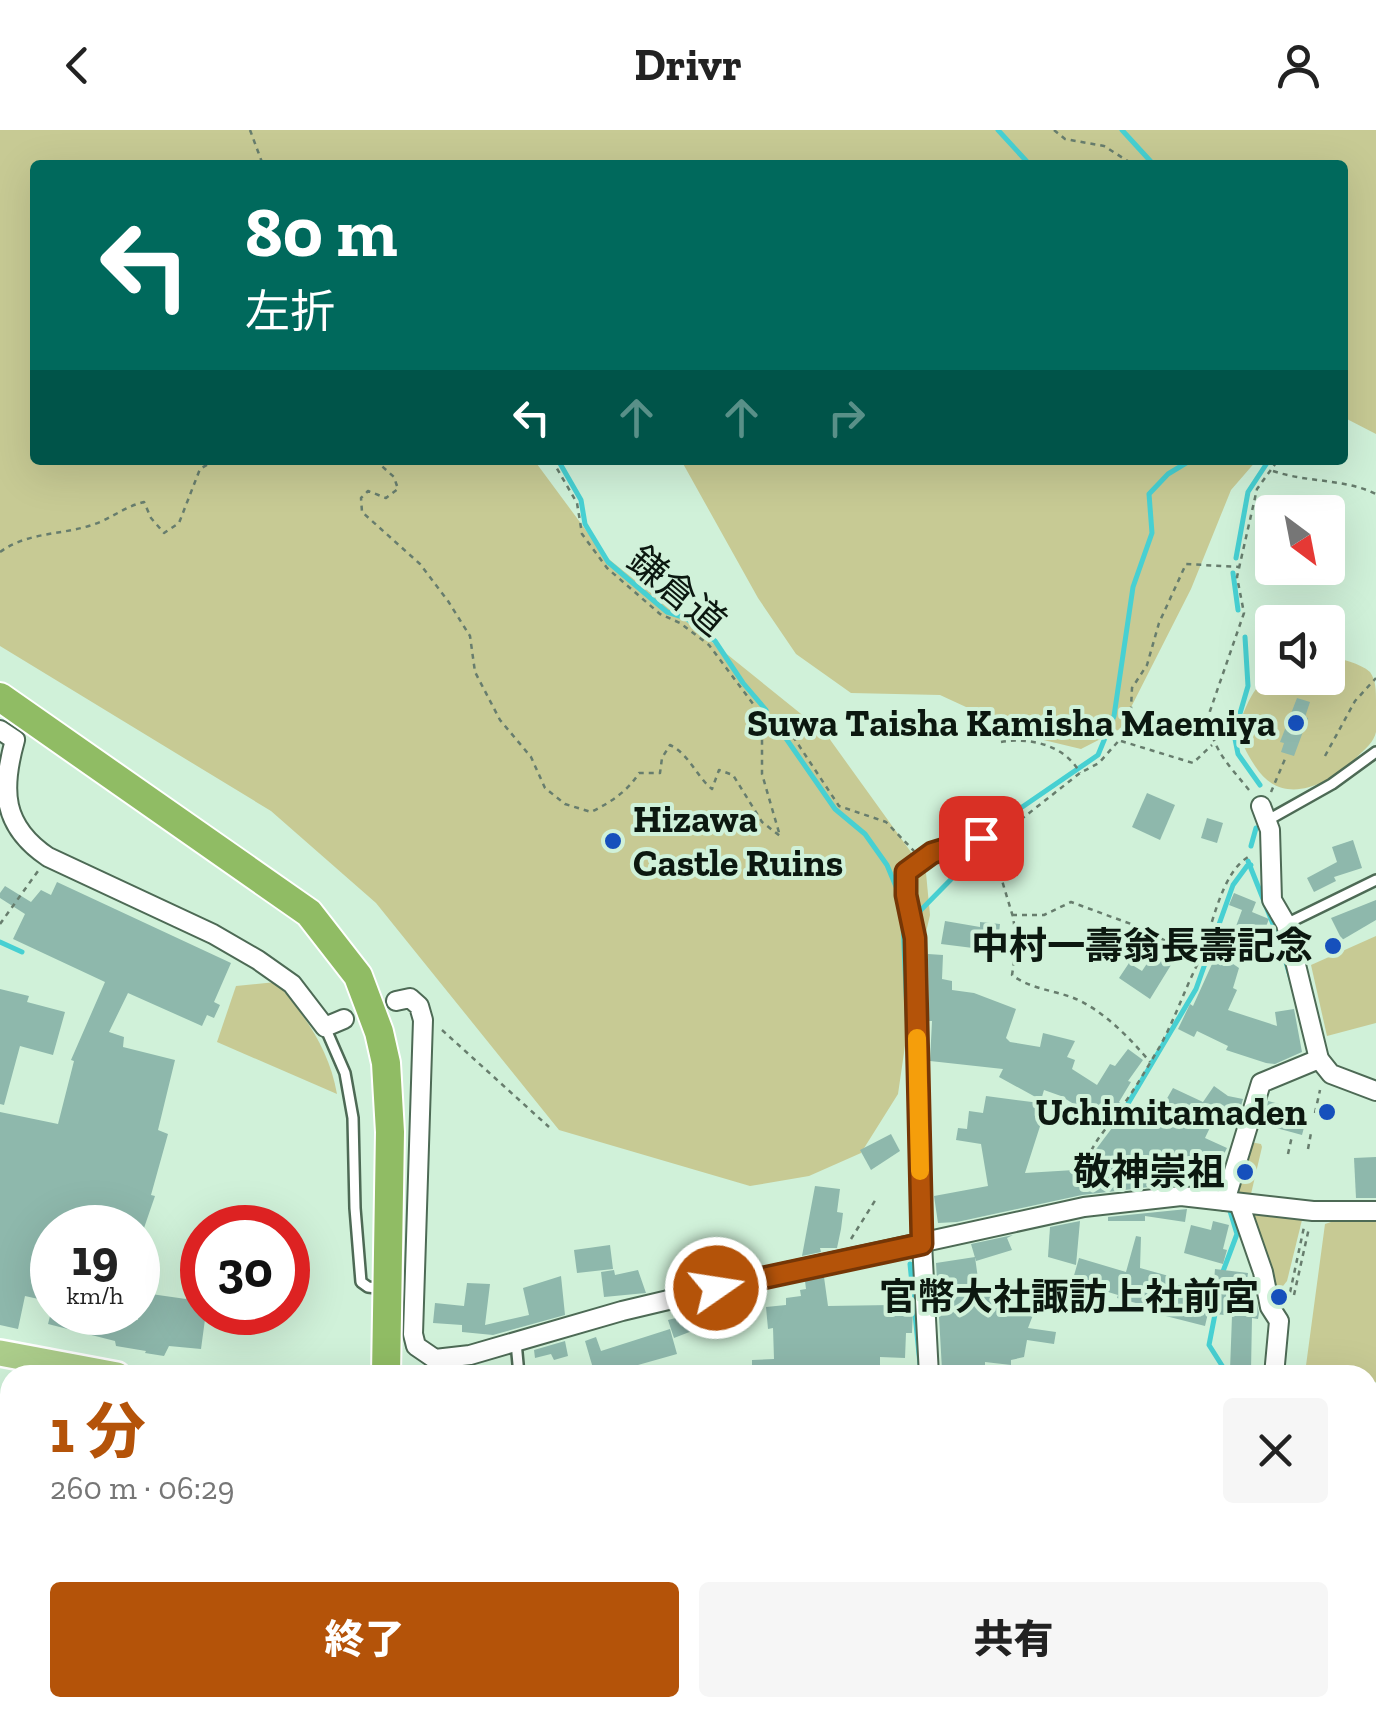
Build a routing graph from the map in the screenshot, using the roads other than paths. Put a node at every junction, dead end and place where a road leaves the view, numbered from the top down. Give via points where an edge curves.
1 (0, 698) edge
2 (0, 730) edge
3 (1376, 752) edge
4 (1264, 813) joint
5 (993, 842) road end
6 (1376, 880) edge
7 (1286, 924) junction
8 (914, 934) joint
9 (396, 1001) dead end
10 (344, 1019) dead end
11 (324, 1027) junction
12 (1322, 1064) junction
13 (1376, 1092) edge
14 (1232, 1202) junction
15 (1376, 1212) edge
16 (922, 1244) junction
17 (387, 1290) junction
18 (516, 1342) junction
19 (0, 1353) edge
20 (64, 1365) edge
21 (386, 1365) edge
22 (517, 1365) edge
23 (928, 1365) edge
24 (1275, 1365) edge

1 - 17 highway via 310,913 358,976 386,1064
2 - 11 street via 14,740 6,770 8,807 30,846 258,960 292,984
3 - 4 lane via 1332,784
4 - 7 street via 1272,900
5 - 8 lane via 964,841 906,872
6 - 7 lane
7 - 12 street
8 - 16 street
9 - 18 street via 410,998 423,1020 416,1346 435,1359 451,1359
10 - 11 street
11 - 17 lane via 345,1074 353,1118 361,1282
12 - 13 street
12 - 14 street via 1261,1083
14 - 15 street
14 - 16 street via 1181,1196 1084,1208
14 - 24 street via 1279,1321
16 - 18 street via 622,1310
16 - 23 street
17 - 21 highway
18 - 22 lane
19 - 20 main road

